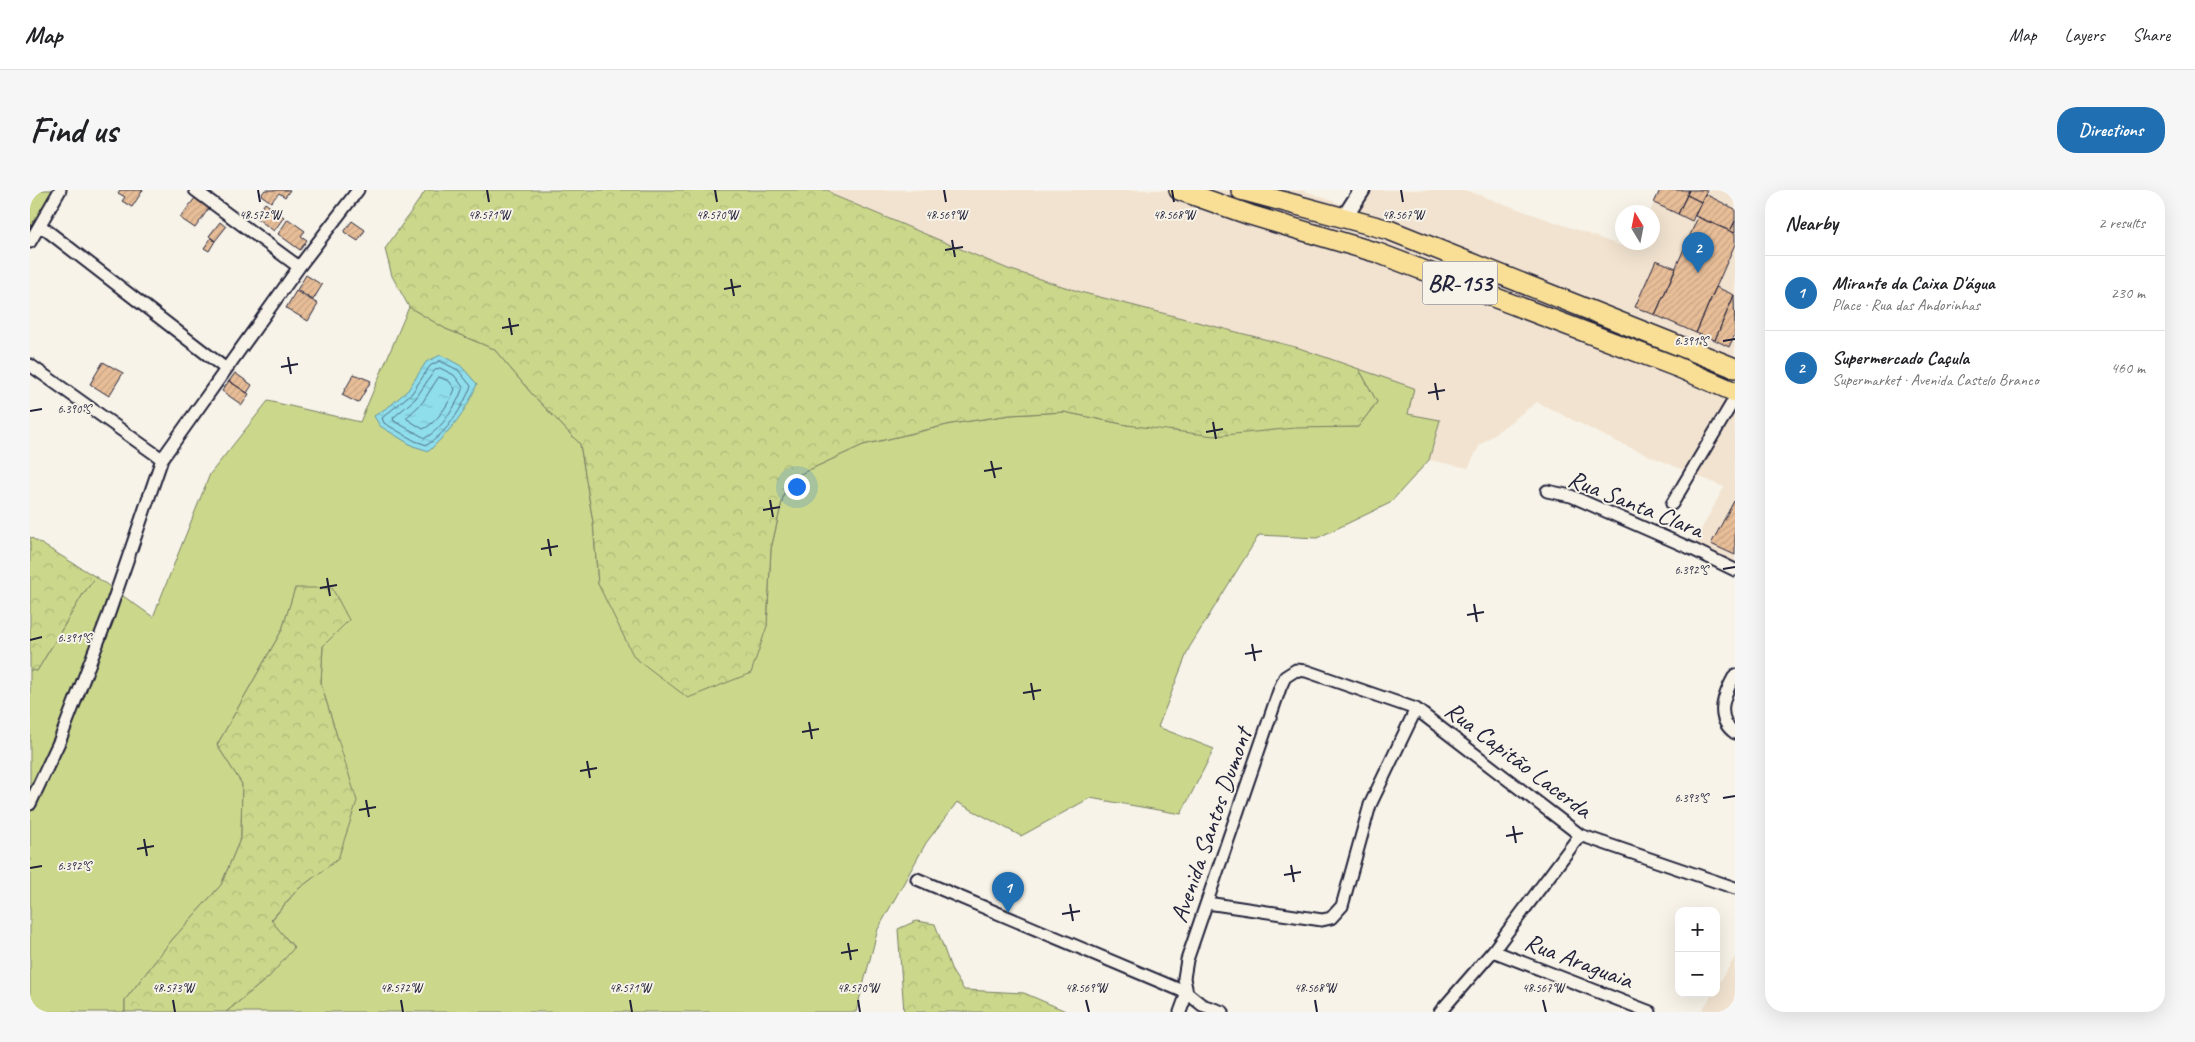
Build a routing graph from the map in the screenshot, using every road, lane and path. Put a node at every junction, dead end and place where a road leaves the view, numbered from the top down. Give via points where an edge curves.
1 (60, 190) edge
2 (195, 190) edge
3 (358, 190) edge
4 (1179, 190) edge
5 (1241, 190) edge
6 (1362, 190) edge
7 (1344, 218) junction
8 (41, 226) junction
9 (30, 242) edge
10 (299, 267) junction
11 (1734, 364) edge
12 (30, 365) edge
13 (226, 369) junction
14 (1728, 389) edge
15 (1735, 398) edge
16 (162, 459) junction
17 (1547, 491) dead end
18 (1672, 504) dead end
19 (1735, 570) edge
20 (1306, 671) joint
21 (1735, 675) edge
22 (1416, 709) junction
23 (1735, 732) edge
24 (30, 804) edge
25 (1580, 835) junction
26 (917, 879) dead end
27 (1735, 888) edge
28 (1207, 903) junction
29 (1493, 951) junction
30 (1187, 993) junction
31 (1180, 1012) edge
32 (1223, 1012) edge
33 (1440, 1012) edge
34 (1650, 1012) edge

1 - 8 street
2 - 10 street
3 - 10 street
4 - 14 main road, BR-153 via 1378,253
5 - 7 main road, BR-153
6 - 7 street
7 - 11 main road, BR-153 via 1389,230 1451,253
8 - 9 street
8 - 13 street
10 - 13 street
11 - 14 main road
12 - 16 street
13 - 16 street
15 - 18 street
16 - 24 street via 108,616 60,740
17 - 19 street, Rua Santa Clara via 1570,496
20 - 22 street, Rua Capitão Lacerda
20 - 28 street, Avenida Santos Dumont via 1296,670 1286,677 1280,688
21 - 23 street via 1724,695 1723,705 1727,724
22 - 25 street, Rua Capitão Lacerda
22 - 28 street via 1370,805 1342,906 1331,918 1322,920
25 - 27 street, Rua Capitão Lacerda
25 - 29 street
26 - 30 street
28 - 30 street, Avenida Santos Dumont via 1184,978
29 - 33 street
29 - 34 street, Rua Araguaia
30 - 31 street, Avenida Santos Dumont
30 - 32 street via 1202,1005

